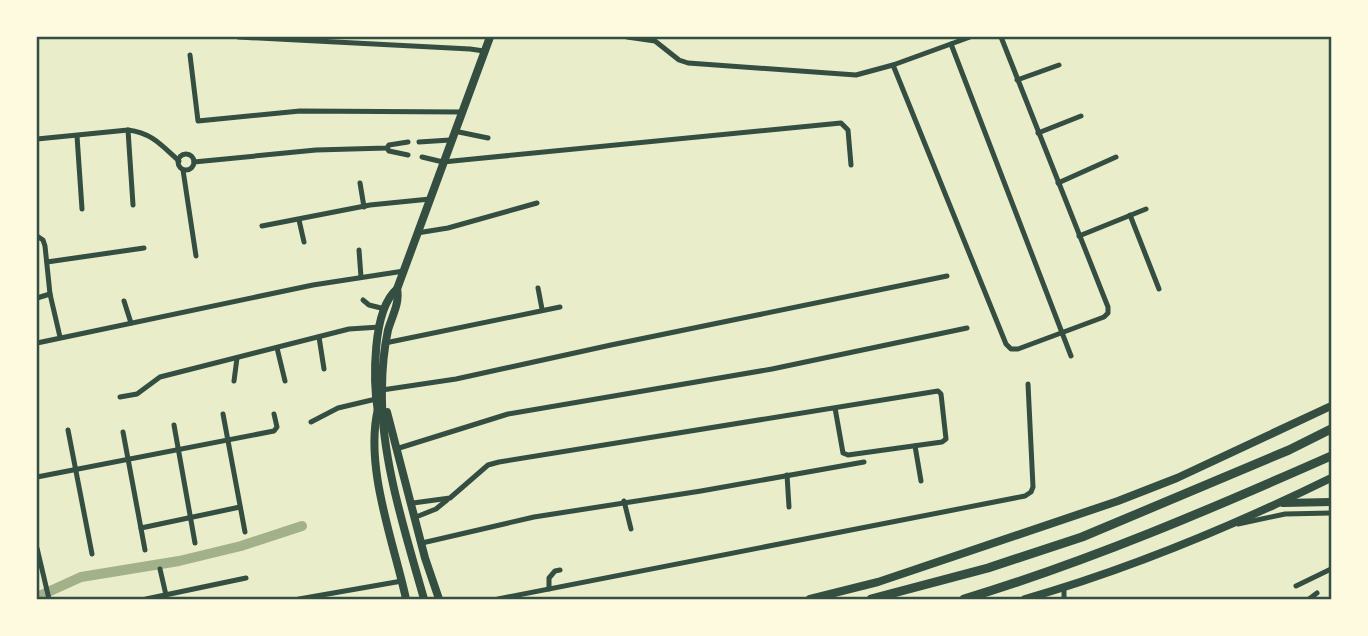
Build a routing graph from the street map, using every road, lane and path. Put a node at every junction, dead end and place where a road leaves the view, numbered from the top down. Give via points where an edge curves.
1 (239, 37) edge
2 (261, 37) edge
3 (490, 37) edge
4 (626, 37) edge
5 (970, 37) edge
6 (1001, 37) edge
7 (311, 38) edge
8 (362, 40) edge
9 (951, 44) junction
10 (484, 51) junction
11 (190, 55) dead end
12 (893, 65) junction
13 (1059, 65) dead end
14 (1017, 80) junction
15 (461, 112) junction
16 (1081, 116) dead end
17 (128, 130) junction
18 (1038, 132) junction
19 (77, 136) junction
20 (452, 136) junction
21 (488, 138) dead end
22 (37, 139) edge
23 (408, 142) dead end
24 (419, 142) dead end
25 (387, 148) junction
26 (408, 155) dead end
27 (422, 157) dead end
28 (1116, 157) dead end
29 (178, 161) junction
30 (194, 162) junction
31 (443, 162) junction
32 (851, 165) dead end
33 (183, 170) junction
34 (360, 183) dead end
35 (1058, 183) junction
36 (430, 199) junction
37 (537, 203) dead end
38 (132, 205) dead end
39 (364, 207) junction
40 (82, 209) dead end
41 (1146, 209) dead end
42 (1130, 215) junction
43 (299, 220) junction
44 (262, 226) dead end
45 (418, 233) junction
46 (37, 236) edge
47 (1079, 236) junction
48 (304, 242) dead end
49 (144, 248) dead end
50 (359, 250) dead end
51 (196, 256) dead end
52 (47, 262) junction
53 (404, 271) junction
54 (947, 276) dead end
55 (361, 277) junction
56 (538, 288) dead end
57 (397, 289) junction
58 (1159, 289) dead end
59 (50, 294) junction
60 (37, 298) edge
61 (363, 300) dead end
62 (124, 301) dead end
63 (560, 307) dead end
64 (385, 309) junction
65 (542, 309) junction
66 (131, 323) junction
67 (380, 327) junction
68 (967, 328) dead end
69 (1062, 332) junction
70 (60, 337) junction
71 (320, 337) junction
72 (37, 342) edge
73 (386, 343) junction
74 (277, 348) junction
75 (1071, 356) dead end
76 (237, 358) junction
77 (324, 369) dead end
78 (234, 381) dead end
79 (285, 381) dead end
80 (1028, 384) dead end
81 (380, 396) junction
82 (120, 397) dead end
83 (1330, 407) edge
84 (835, 408) junction
85 (377, 409) junction
86 (223, 414) dead end
87 (274, 414) dead end
88 (311, 422) dead end
89 (174, 425) dead end
90 (1331, 429) edge
91 (68, 430) dead end
92 (123, 432) dead end
93 (228, 440) junction
94 (915, 446) junction
95 (396, 449) junction
96 (178, 450) junction
97 (1331, 456) edge
98 (128, 459) junction
99 (864, 462) dead end
100 (388, 466) junction
101 (76, 469) junction
102 (787, 474) junction
103 (37, 477) edge
104 (1331, 478) edge
105 (921, 481) dead end
106 (450, 498) junction
107 (624, 501) junction
108 (1331, 502) edge
109 (413, 503) junction
110 (1280, 503) junction
111 (240, 507) junction
112 (789, 507) dead end
113 (1331, 513) edge
114 (416, 517) junction
115 (191, 518) junction
116 (141, 528) junction
117 (1222, 528) junction
118 (632, 529) dead end
119 (245, 532) dead end
120 (195, 543) dead end
121 (422, 543) junction
122 (37, 548) edge
123 (145, 550) dead end
124 (92, 554) dead end
125 (160, 569) dead end
126 (1331, 569) edge
127 (561, 570) dead end
128 (246, 578) dead end
129 (402, 581) junction
130 (1296, 586) dead end
131 (1064, 588) junction
132 (549, 589) junction
133 (1317, 593) dead end
134 (166, 595) junction
135 (49, 597) edge
136 (157, 598) edge
137 (146, 599) edge
138 (299, 599) edge
139 (406, 599) edge
140 (422, 599) edge
141 (439, 599) edge
142 (498, 599) edge
143 (810, 599) edge
144 (871, 599) edge
145 (964, 599) edge
146 (1025, 599) edge
147 (1065, 599) edge
148 (1309, 599) edge

1 - 2 street
2 - 7 street
3 - 10 main road
4 - 12 street via 655,41 688,63 856,75
5 - 9 street
6 - 14 street
7 - 8 street
8 - 10 street
9 - 12 street
9 - 69 street
10 - 15 main road
11 - 15 street via 198,121 300,111
12 - 69 street via 1006,344 1018,349
13 - 14 street
14 - 18 street
15 - 20 main road
16 - 18 street
17 - 19 street
17 - 29 street via 149,134
17 - 38 street
18 - 35 street
19 - 22 street
19 - 40 street
20 - 21 street
20 - 24 street
20 - 31 main road
23 - 25 street
25 - 26 street
25 - 30 street
27 - 31 street
28 - 35 street
29 - 30 street via 187,155
29 - 33 street
30 - 33 street
31 - 32 street via 841,123 848,130
31 - 36 main road
33 - 51 street
34 - 39 street
35 - 47 street
36 - 39 street
36 - 45 main road
37 - 45 street
39 - 43 street
41 - 42 street
42 - 47 street
42 - 58 street
43 - 44 street
43 - 48 street
45 - 53 main road
46 - 52 street via 43,240
47 - 69 street via 1108,313
49 - 52 street
50 - 55 street
52 - 59 street
53 - 55 street
53 - 57 main road
54 - 81 street
55 - 66 street
56 - 65 street
57 - 64 main road
57 - 73 main road via 399,298
59 - 60 street
59 - 70 street
61 - 64 street
62 - 66 street
63 - 65 street
64 - 67 main road
65 - 73 street
66 - 70 street
67 - 71 street via 358,327
67 - 81 main road via 375,379
68 - 95 street via 772,369 508,414
69 - 75 street
70 - 72 street
71 - 74 street
71 - 77 street
73 - 81 main road
74 - 76 street
74 - 79 street
76 - 78 street
76 - 82 street via 160,377 137,394
80 - 132 street via 1033,486 1026,496
81 - 85 main road
81 - 88 street via 338,408
81 - 95 main road
81 - 100 main road
83 - 143 main road via 1118,501 878,582
84 - 94 street via 843,453
84 - 94 street via 938,391 947,439
84 - 106 street via 493,463
85 - 100 main road
85 - 129 main road via 375,449 382,506
86 - 93 street
87 - 93 street via 276,429
89 - 96 street
90 - 144 main road via 1082,537
91 - 101 street
92 - 98 street
93 - 96 street
93 - 111 street
94 - 105 street
95 - 109 main road
96 - 98 street
96 - 115 street
97 - 145 main road via 1189,519
98 - 101 street
98 - 116 street
99 - 102 street
100 - 140 main road via 397,522
101 - 103 street
101 - 124 street
102 - 107 street
102 - 112 street
104 - 110 main road
106 - 109 street
106 - 114 street
107 - 118 street
107 - 121 street via 490,525
108 - 110 main road
109 - 114 main road
110 - 117 main road
111 - 115 street
111 - 119 street
113 - 117 street via 1285,514
114 - 121 main road
115 - 116 street
115 - 120 street
116 - 123 street
117 - 131 main road
121 - 141 main road
122 - 135 street
125 - 134 street
126 - 130 street
127 - 132 street via 549,578
128 - 134 street
129 - 138 street
129 - 139 main road
131 - 146 main road
131 - 147 street
132 - 142 street
133 - 148 street
134 - 136 street
136 - 137 street

